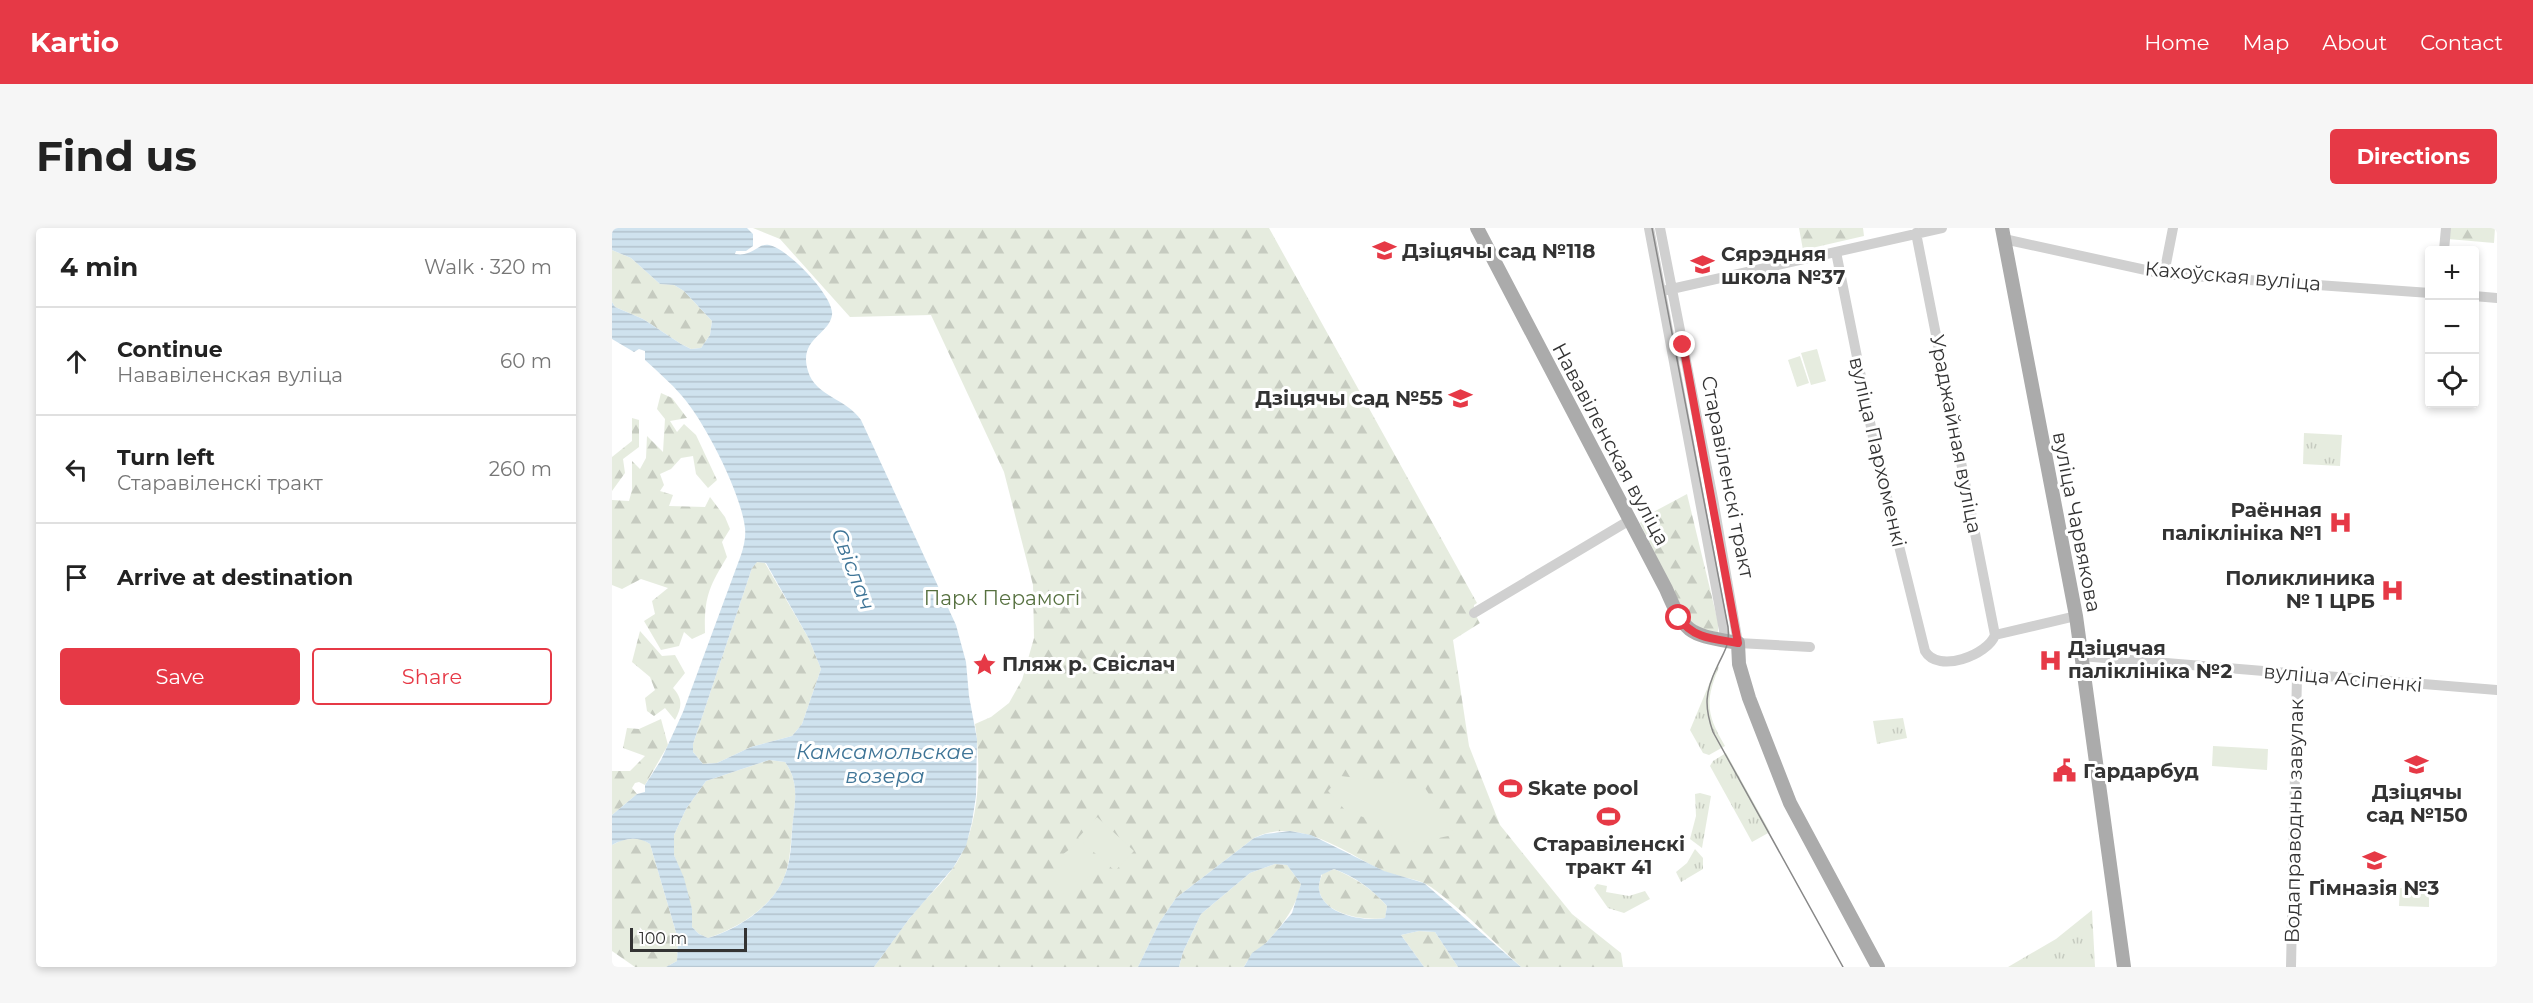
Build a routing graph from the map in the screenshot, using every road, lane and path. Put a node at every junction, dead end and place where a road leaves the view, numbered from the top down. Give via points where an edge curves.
1 (1477, 228) edge
2 (1649, 228) edge
3 (1660, 228) edge
4 (1942, 228) edge
5 (2173, 228) edge
6 (2446, 228) edge
7 (1916, 233) junction
8 (2003, 233) edge
9 (2444, 246) edge
10 (1836, 252) junction
11 (2164, 274) junction
12 (1673, 290) junction
13 (1660, 291) junction
14 (2425, 292) edge
15 (2479, 296) edge
16 (2497, 298) edge
17 (1630, 520) junction
18 (1474, 613) dead end
19 (2076, 616) junction
20 (1995, 635) junction
21 (1732, 642) junction
22 (1810, 647) dead end
23 (2081, 656) junction
24 (2297, 675) junction
25 (2497, 690) edge
26 (1878, 967) edge
27 (2124, 967) edge
28 (2291, 967) edge

1 - 17 main road, Нававіленская вуліца
2 - 13 street, Старавіленскі тракт
3 - 12 street, Старавіленскі тракт
4 - 7 street
5 - 11 street
6 - 9 street
7 - 10 street
7 - 20 street, Ураджайная вуліца
8 - 11 street, Кахоўская вуліца
8 - 19 main road, вуліца Чарвякова
10 - 12 street
10 - 20 street, вуліца Пархоменкі via 1877,457 1925,651 1935,660 1954,661 1986,648
11 - 14 street, Кахоўская вуліца
12 - 13 street
12 - 21 street, Старавіленскі тракт via 1713,499
13 - 21 street, Старавіленскі тракт
15 - 16 street
17 - 18 street
17 - 21 main road, Нававіленская вуліца via 1684,625 1700,636
19 - 20 street
19 - 23 main road, вуліца Чарвякова
21 - 22 street
21 - 26 main road, Старавіленскі тракт via 1730,651 1739,664 1790,803
23 - 24 street, вуліца Асіпенкі
23 - 27 main road, вуліца Чарвякова
24 - 25 street, вуліца Асіпенкі
24 - 28 street, Водаправодны завулак

